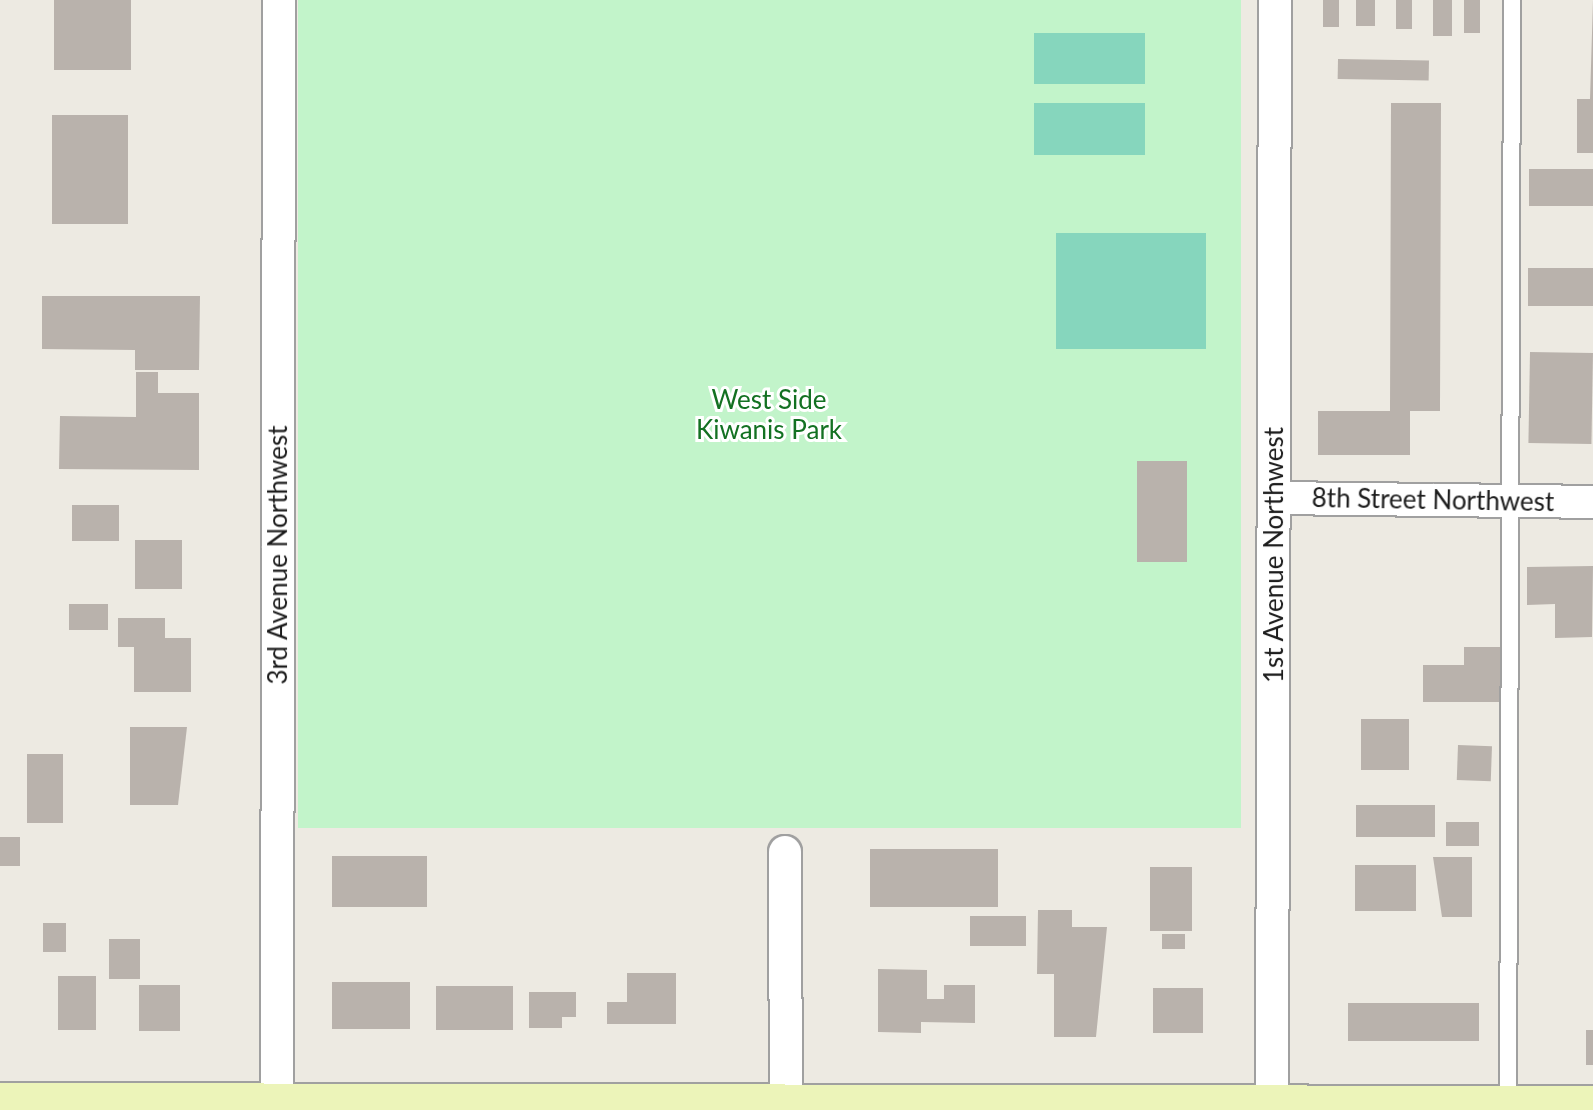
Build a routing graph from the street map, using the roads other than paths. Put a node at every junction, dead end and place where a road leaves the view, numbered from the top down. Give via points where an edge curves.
1 (279, 0) edge
2 (1275, 0) edge
3 (1512, 0) edge
4 (1274, 498) junction
5 (1510, 501) junction
6 (1593, 502) edge
7 (785, 852) dead end
8 (17, 1106) edge
9 (277, 1108) edge
10 (522, 1108) edge
11 (786, 1108) edge
12 (1023, 1108) edge
13 (1593, 1108) edge
14 (1272, 1109) edge
15 (1508, 1109) edge

1 - 9 street, 3rd Avenue Northwest
2 - 4 street, 1st Avenue Northwest
3 - 5 lane
4 - 5 street, 8th Street Northwest
4 - 14 street, 1st Avenue Northwest
5 - 6 street, 8th Street Northwest
5 - 15 lane
7 - 11 street
8 - 9 street
9 - 10 street
10 - 11 street
11 - 12 street
12 - 14 street
13 - 15 street
14 - 15 street

